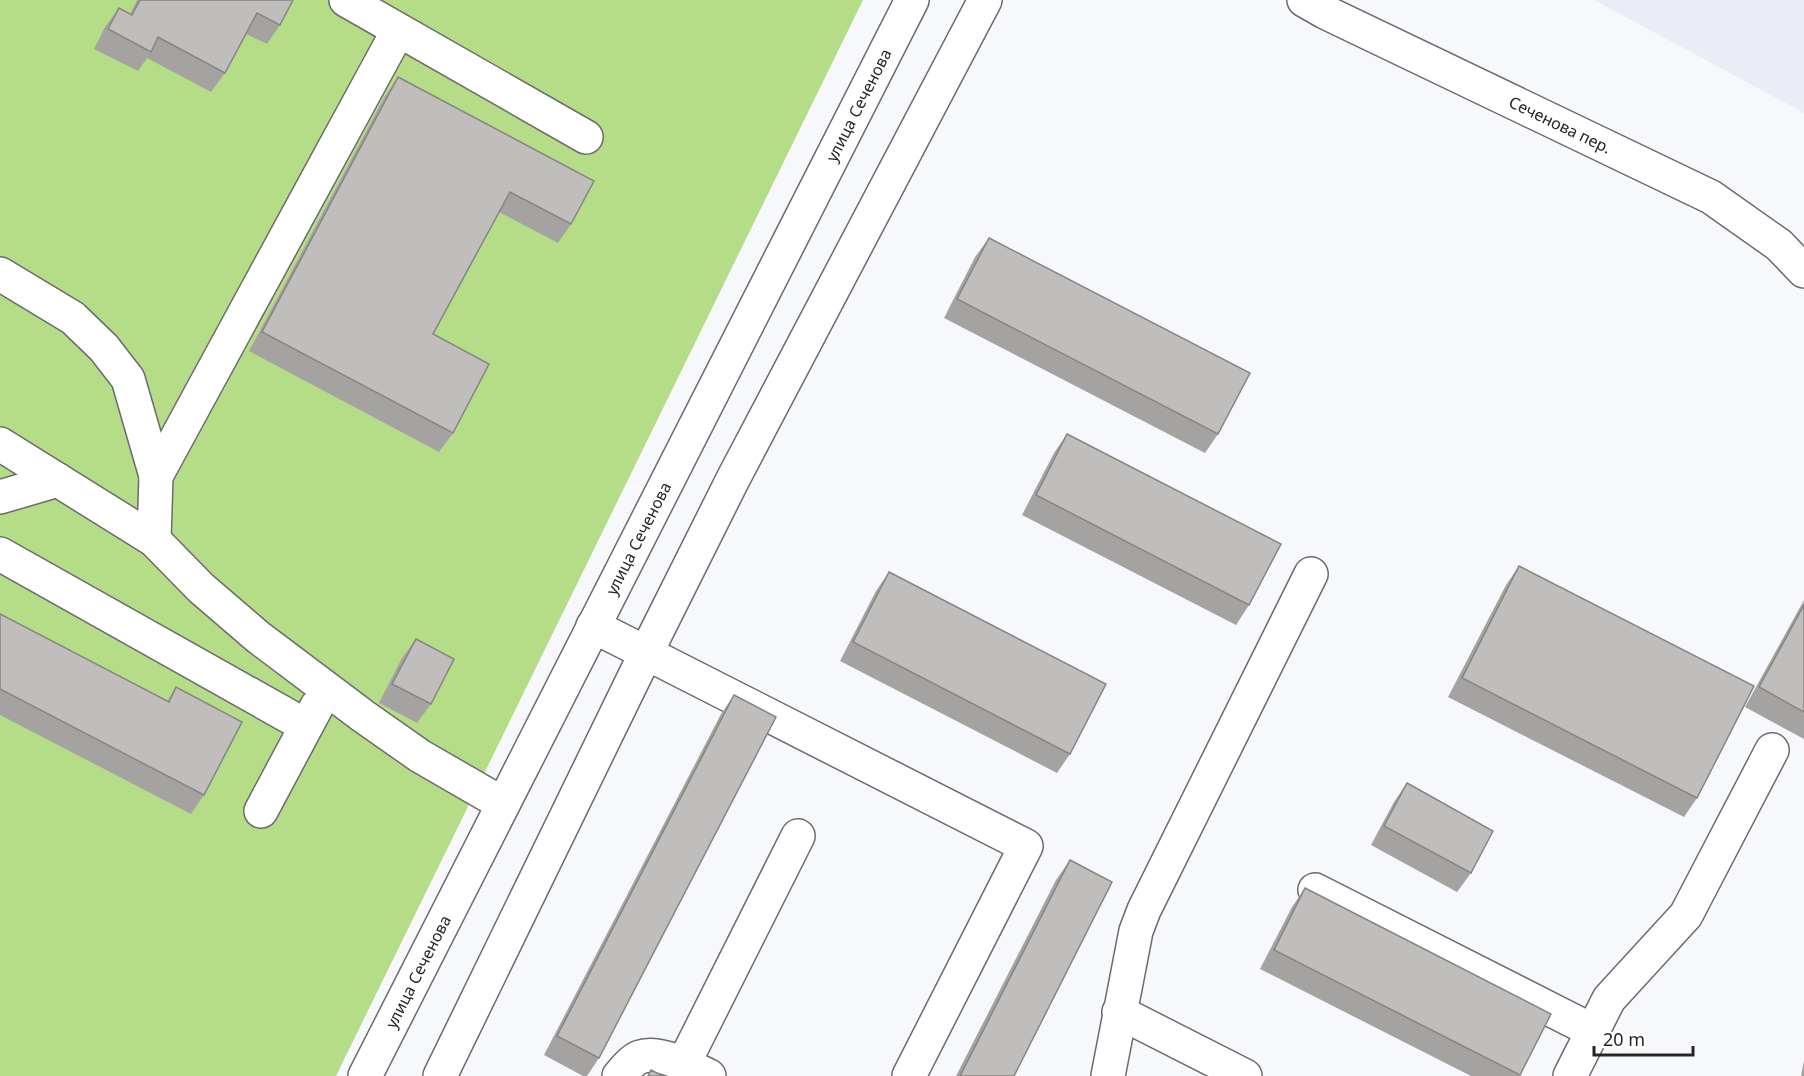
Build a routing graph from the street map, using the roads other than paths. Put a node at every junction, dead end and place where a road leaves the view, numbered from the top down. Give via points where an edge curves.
1 (346, 0) edge
2 (912, 0) edge
3 (985, 0) edge
4 (1304, 0) edge
5 (398, 31) junction
6 (585, 137) dead end
7 (1804, 271) edge
8 (0, 274) edge
9 (0, 444) edge
10 (156, 476) junction
11 (58, 480) junction
12 (0, 497) edge
13 (154, 540) junction
14 (0, 554) edge
15 (1311, 574) dead end
16 (593, 626) junction
17 (646, 653) junction
18 (327, 689) junction
19 (306, 726) junction
20 (1772, 750) dead end
21 (502, 804) junction
22 (261, 811) dead end
23 (798, 836) dead end
24 (1315, 890) edge
25 (1119, 1012) junction
26 (1593, 1031) junction
27 (696, 1070) edge
28 (368, 1075) edge
29 (440, 1076) edge
30 (619, 1076) edge
31 (909, 1076) edge
32 (1108, 1076) edge
33 (1245, 1076) edge
34 (1570, 1076) edge

1 - 5 street
2 - 16 street, улица Сеченова
3 - 17 street
4 - 7 street, Сеченова пер. via 1711,197 1779,245
5 - 6 street
5 - 10 street
8 - 10 street via 73,318 128,379
9 - 11 street
10 - 13 street
11 - 12 street
11 - 13 street
13 - 18 street via 201,588
14 - 19 street
15 - 25 street via 1144,910
16 - 17 street
16 - 21 street, улица Сеченова
17 - 29 street
17 - 31 street via 1026,846
18 - 19 street
18 - 21 street via 420,756
19 - 22 street
20 - 26 street via 1686,915 1609,999
21 - 28 street, улица Сеченова
23 - 27 street
24 - 26 street
25 - 32 street
25 - 33 street
26 - 34 street
27 - 30 street via 662,1057 641,1056

